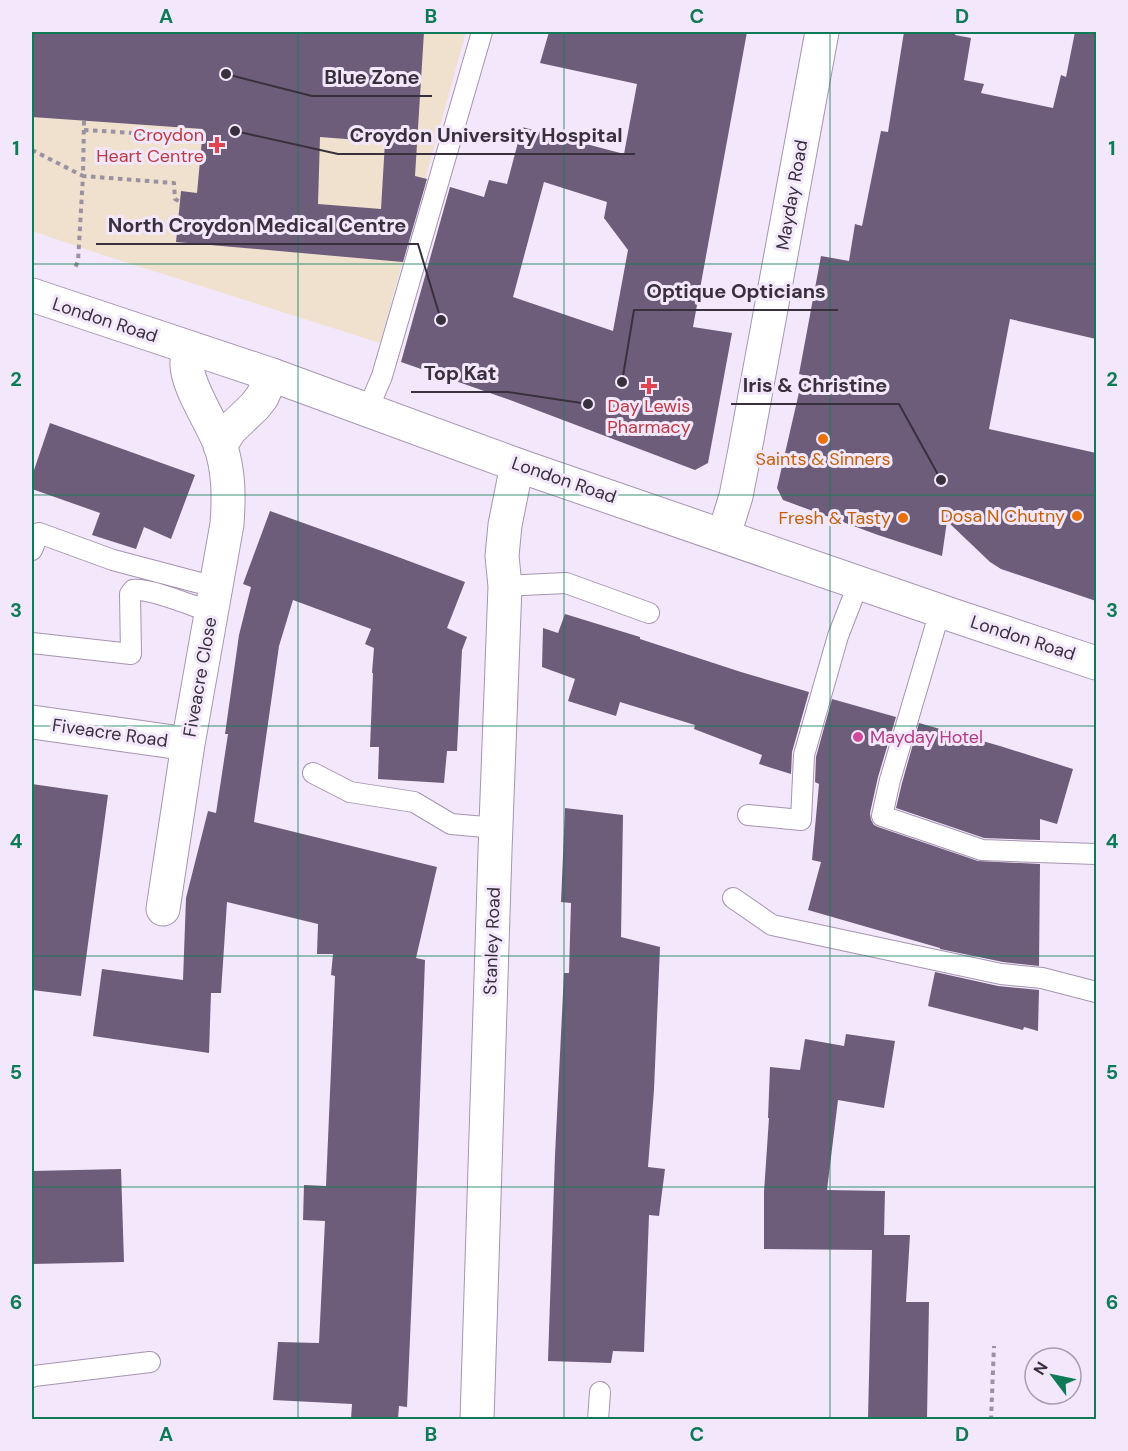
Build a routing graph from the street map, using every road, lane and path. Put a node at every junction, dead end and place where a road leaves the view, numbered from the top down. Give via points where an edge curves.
1 (482, 32) edge
2 (822, 32) edge
3 (84, 121) dead end
4 (84, 130) junction
5 (202, 137) dead end
6 (32, 150) edge
7 (83, 176) junction
8 (180, 202) dead end
9 (46, 300) edge
10 (190, 348) junction
11 (272, 375) junction
12 (368, 409) junction
13 (220, 446) junction
14 (517, 465) junction
15 (724, 535) junction
16 (34, 537) edge
17 (859, 582) junction
18 (505, 586) junction
19 (213, 600) junction
20 (940, 610) junction
21 (649, 613) dead end
22 (32, 643) edge
23 (1096, 663) edge
24 (32, 722) edge
25 (188, 744) junction
26 (313, 772) dead end
27 (748, 815) dead end
28 (496, 828) junction
29 (1096, 854) edge
30 (732, 898) dead end
31 (163, 909) dead end
32 (1096, 993) edge
33 (994, 1346) dead end
34 (150, 1362) dead end
35 (32, 1377) edge
36 (600, 1392) dead end
37 (477, 1419) edge
38 (598, 1419) edge
39 (991, 1419) edge

1 - 12 lane via 382,376
2 - 15 street, Mayday Road via 745,450
3 - 4 path
4 - 5 path
4 - 7 path
6 - 7 path
7 - 8 path via 174,183 175,199
7 - 9 path via 78,261
9 - 10 street, London Road
10 - 11 street, London Road
10 - 13 street, Fiveacre Close via 189,375
11 - 12 street, London Road
11 - 13 street via 262,397
12 - 14 street, London Road
13 - 19 street, Fiveacre Close via 229,498
14 - 15 street, London Road
14 - 18 street, Stanley Road via 505,525
15 - 17 street, London Road
16 - 19 lane via 113,560
17 - 20 street, London Road
17 - 27 lane via 838,636 804,755 801,820
18 - 21 lane via 566,583
18 - 28 street, Stanley Road
19 - 22 lane via 133,590 131,654
19 - 25 street, Fiveacre Close
20 - 23 street, London Road
20 - 29 lane via 882,816 982,850
24 - 25 street, Fiveacre Road
25 - 31 street, Fiveacre Close
26 - 28 lane via 350,792 414,802 452,824
28 - 37 street, Stanley Road
30 - 32 lane via 772,925 1001,974 1042,978
33 - 39 path
34 - 35 lane
36 - 38 lane

